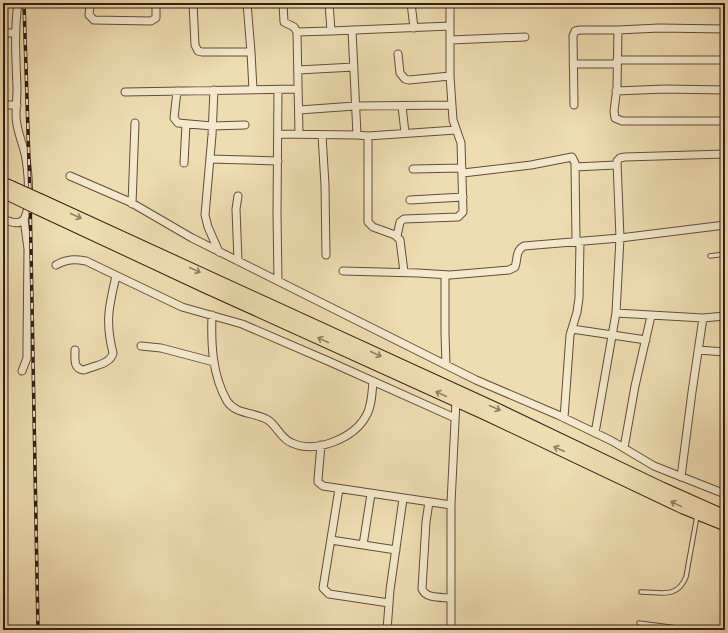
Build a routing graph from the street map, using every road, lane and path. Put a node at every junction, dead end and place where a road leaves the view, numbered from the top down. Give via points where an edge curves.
1 (18, 3) edge
2 (156, 3) edge
3 (193, 3) edge
4 (247, 3) edge
5 (283, 3) edge
6 (329, 3) edge
7 (411, 3) edge
8 (450, 3) edge
9 (465, 3) edge
10 (90, 6) dead end
11 (450, 26) junction
12 (414, 28) junction
13 (725, 29) edge
14 (352, 30) junction
15 (618, 30) junction
16 (331, 31) junction
17 (297, 32) junction
18 (3, 33) edge
19 (15, 33) junction
20 (525, 37) dead end
21 (450, 40) junction
22 (252, 52) junction
23 (398, 54) dead end
24 (725, 60) edge
25 (617, 62) junction
26 (573, 64) junction
27 (354, 68) junction
28 (298, 70) junction
29 (450, 76) junction
30 (298, 89) junction
31 (214, 90) junction
32 (253, 90) junction
33 (278, 90) junction
34 (725, 90) edge
35 (177, 91) junction
36 (616, 91) junction
37 (125, 92) dead end
38 (3, 105) edge
39 (452, 105) junction
40 (574, 105) dead end
41 (17, 106) junction
42 (356, 106) junction
43 (402, 106) junction
44 (299, 110) junction
45 (725, 121) edge
46 (135, 123) dead end
47 (186, 124) junction
48 (245, 125) dead end
49 (212, 126) junction
50 (456, 130) junction
51 (405, 133) junction
52 (278, 134) junction
53 (299, 134) junction
54 (322, 135) junction
55 (357, 135) junction
56 (368, 136) junction
57 (725, 154) edge
58 (210, 159) junction
59 (278, 160) junction
60 (184, 163) dead end
61 (616, 165) junction
62 (575, 167) junction
63 (413, 169) dead end
64 (462, 171) junction
65 (70, 176) dead end
66 (7, 189) edge
67 (238, 196) dead end
68 (463, 197) junction
69 (410, 200) dead end
70 (38, 204) junction
71 (132, 204) junction
72 (3, 219) edge
73 (24, 219) junction
74 (725, 225) edge
75 (398, 236) junction
76 (620, 238) junction
77 (578, 241) junction
78 (219, 252) junction
79 (725, 254) edge
80 (326, 255) dead end
81 (710, 256) dead end
82 (238, 261) junction
83 (56, 265) dead end
84 (343, 271) dead end
85 (404, 272) junction
86 (445, 275) junction
87 (116, 276) junction
88 (278, 281) junction
89 (616, 313) junction
90 (212, 315) junction
91 (651, 316) junction
92 (725, 316) edge
93 (703, 318) junction
94 (572, 329) junction
95 (612, 336) junction
96 (646, 340) junction
97 (141, 346) dead end
98 (75, 350) dead end
99 (698, 350) junction
100 (725, 352) edge
101 (214, 362) junction
102 (446, 365) junction
103 (22, 371) dead end
104 (373, 381) junction
105 (456, 401) junction
106 (455, 418) junction
107 (564, 418) junction
108 (594, 432) junction
109 (321, 445) junction
110 (624, 448) junction
111 (681, 477) junction
112 (339, 489) junction
113 (371, 494) junction
114 (725, 494) edge
115 (403, 499) junction
116 (429, 502) junction
117 (451, 505) junction
118 (697, 514) junction
119 (725, 516) edge
120 (725, 525) edge
121 (330, 540) junction
122 (363, 545) junction
123 (396, 550) junction
124 (641, 592) dead end
125 (451, 598) junction
126 (389, 603) junction
127 (639, 623) dead end
128 (387, 630) edge
129 (451, 630) edge
130 (692, 630) edge

1 - 19 street
2 - 10 street via 156,18 151,21 94,20 89,15
3 - 22 street via 195,45 198,51
4 - 22 street
5 - 17 street via 284,22 294,27
6 - 16 street
7 - 12 street
8 - 9 street
8 - 11 street
11 - 12 street
11 - 21 street
12 - 14 street
13 - 15 street
14 - 16 street
14 - 27 street
15 - 25 street
15 - 26 street via 575,31
16 - 17 street
17 - 28 street
18 - 19 street
19 - 41 street
20 - 21 street
21 - 29 street
22 - 32 street
23 - 29 street via 400,73 404,79
24 - 25 street
25 - 26 street
25 - 36 street
26 - 40 street
27 - 28 street
27 - 42 street
28 - 30 street
29 - 39 street
30 - 33 street
30 - 44 street
31 - 32 street
31 - 35 street
31 - 49 street
32 - 33 street
33 - 52 street
34 - 36 street
35 - 37 street
35 - 47 street via 174,118 178,123
36 - 45 street via 614,114 615,118 622,121
38 - 41 street
39 - 43 street
39 - 50 street
41 - 73 street via 17,127 25,155 28,179 28,204
42 - 43 street
42 - 44 street
42 - 55 street
43 - 51 street
44 - 53 street
46 - 71 street
47 - 49 street
47 - 60 street
48 - 49 street
49 - 58 street
50 - 51 street
50 - 64 street via 461,143
51 - 56 street
52 - 53 street
52 - 59 street
53 - 54 street
54 - 55 street
54 - 80 street
55 - 56 street
56 - 75 street via 368,222 373,228
57 - 61 street via 625,157 620,158
58 - 59 street
58 - 78 street via 206,220
59 - 88 street
61 - 62 street
61 - 76 street
62 - 64 street via 574,158 569,157 531,165
62 - 77 street
63 - 64 street
64 - 68 street
65 - 71 street
66 - 70 highway, bridge
67 - 82 street
68 - 69 street
68 - 75 street via 463,212 458,217 404,219 400,222
105 -> 70 highway via 203,286
70 -> 119 highway via 497,409
71 - 78 street
72 - 73 street via 17,223
73 - 103 street via 28,249 27,358
74 - 76 street
75 - 85 street via 402,245
76 - 77 street
76 - 89 street
77 - 86 street via 524,246 517,253 515,267 509,270
77 - 94 street via 579,298 578,312
78 - 82 street
79 - 81 lane
82 - 88 street
83 - 87 street via 74,259
84 - 85 street
85 - 86 street
86 - 102 street
87 - 90 street via 182,307
87 - 98 street via 108,316 113,356 108,361 81,370 75,364
88 - 102 street
89 - 91 street
89 - 95 street
90 - 101 street
90 - 104 street via 242,324
91 - 93 street
91 - 96 street
92 - 93 street
93 - 99 street
94 - 95 street
94 - 107 street
95 - 96 street
95 - 108 street
96 - 110 street
97 - 101 street via 161,348
99 - 100 street
99 - 111 street
101 - 109 street via 223,393 230,405 268,421 290,442 301,446
102 - 107 street
104 - 106 street
104 - 109 street via 369,409 357,429
105 - 106 street
118 -> 105 highway
106 - 117 street
107 - 108 street
108 - 110 street
109 - 112 street via 318,482 323,486
110 - 111 street via 654,466
111 - 114 street
112 - 113 street
112 - 121 street
113 - 115 street
113 - 122 street
115 - 116 street
115 - 123 street
116 - 117 street
116 - 125 street via 422,589 431,596
117 - 125 street
118 - 120 highway
118 - 124 lane via 683,584 675,592
121 - 122 street
121 - 126 street via 323,586 325,591 330,594
122 - 123 street
123 - 126 street
125 - 129 street
126 - 128 street
127 - 130 lane

